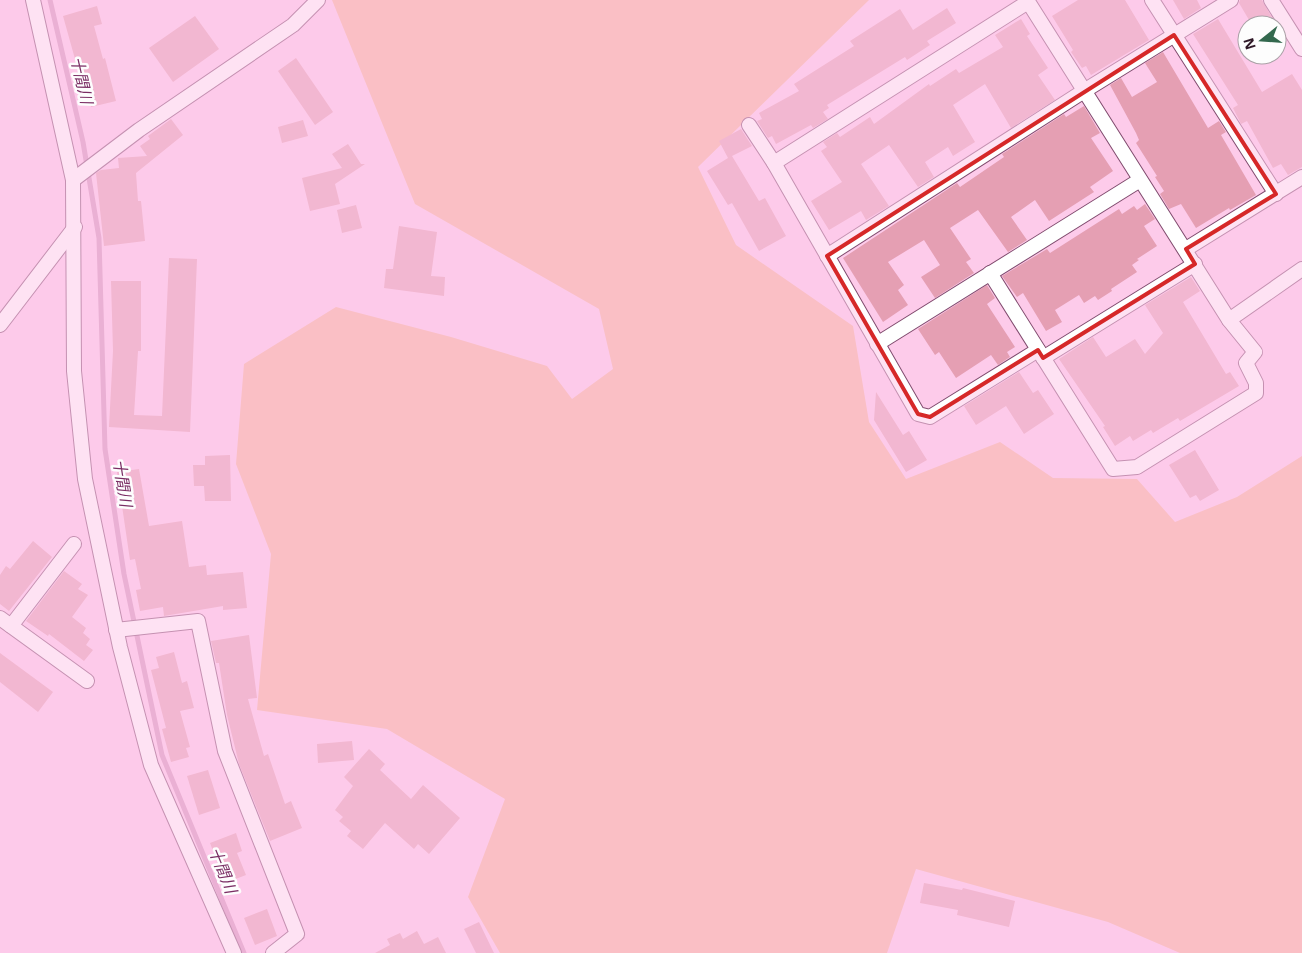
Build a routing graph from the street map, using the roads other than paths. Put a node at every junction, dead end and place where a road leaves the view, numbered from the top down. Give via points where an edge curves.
1 (33, 0) edge
2 (318, 0) edge
3 (1152, 0) edge
4 (1231, 0) edge
5 (1271, 0) edge
6 (1028, 1) edge
7 (1174, 35) junction
8 (1302, 49) edge
9 (1084, 91) junction
10 (749, 125) dead end
11 (774, 163) junction
12 (1302, 177) edge
13 (73, 180) junction
14 (1140, 180) junction
15 (1276, 194) junction
16 (75, 227) junction
17 (1186, 249) junction
18 (827, 256) junction
19 (1195, 264) junction
20 (1302, 268) edge
21 (990, 273) junction
22 (1228, 320) junction
23 (0, 325) edge
24 (877, 344) junction
25 (1041, 354) junction
26 (74, 544) dead end
27 (6, 622) edge
28 (116, 630) junction
29 (87, 681) dead end
30 (234, 953) edge
31 (274, 953) edge

1 - 13 street
2 - 13 street via 293,25
3 - 7 street
4 - 7 street
5 - 8 street
6 - 9 street
6 - 11 street
7 - 9 street
7 - 15 street
9 - 14 street
9 - 18 street
10 - 11 street
11 - 18 street
12 - 15 street
13 - 16 street
14 - 17 street
14 - 21 street
15 - 17 street
16 - 23 street
16 - 28 street via 74,371 81,440
17 - 19 street
18 - 24 street
19 - 22 street
19 - 25 street
20 - 22 street
21 - 24 street
21 - 25 street
22 - 25 street via 1255,352 1246,363 1256,383 1256,393 1137,467 1113,469
24 - 25 street via 918,414 930,417
26 - 27 street
27 - 29 street
28 - 30 street via 151,765
28 - 31 street via 198,621 225,751 297,934

